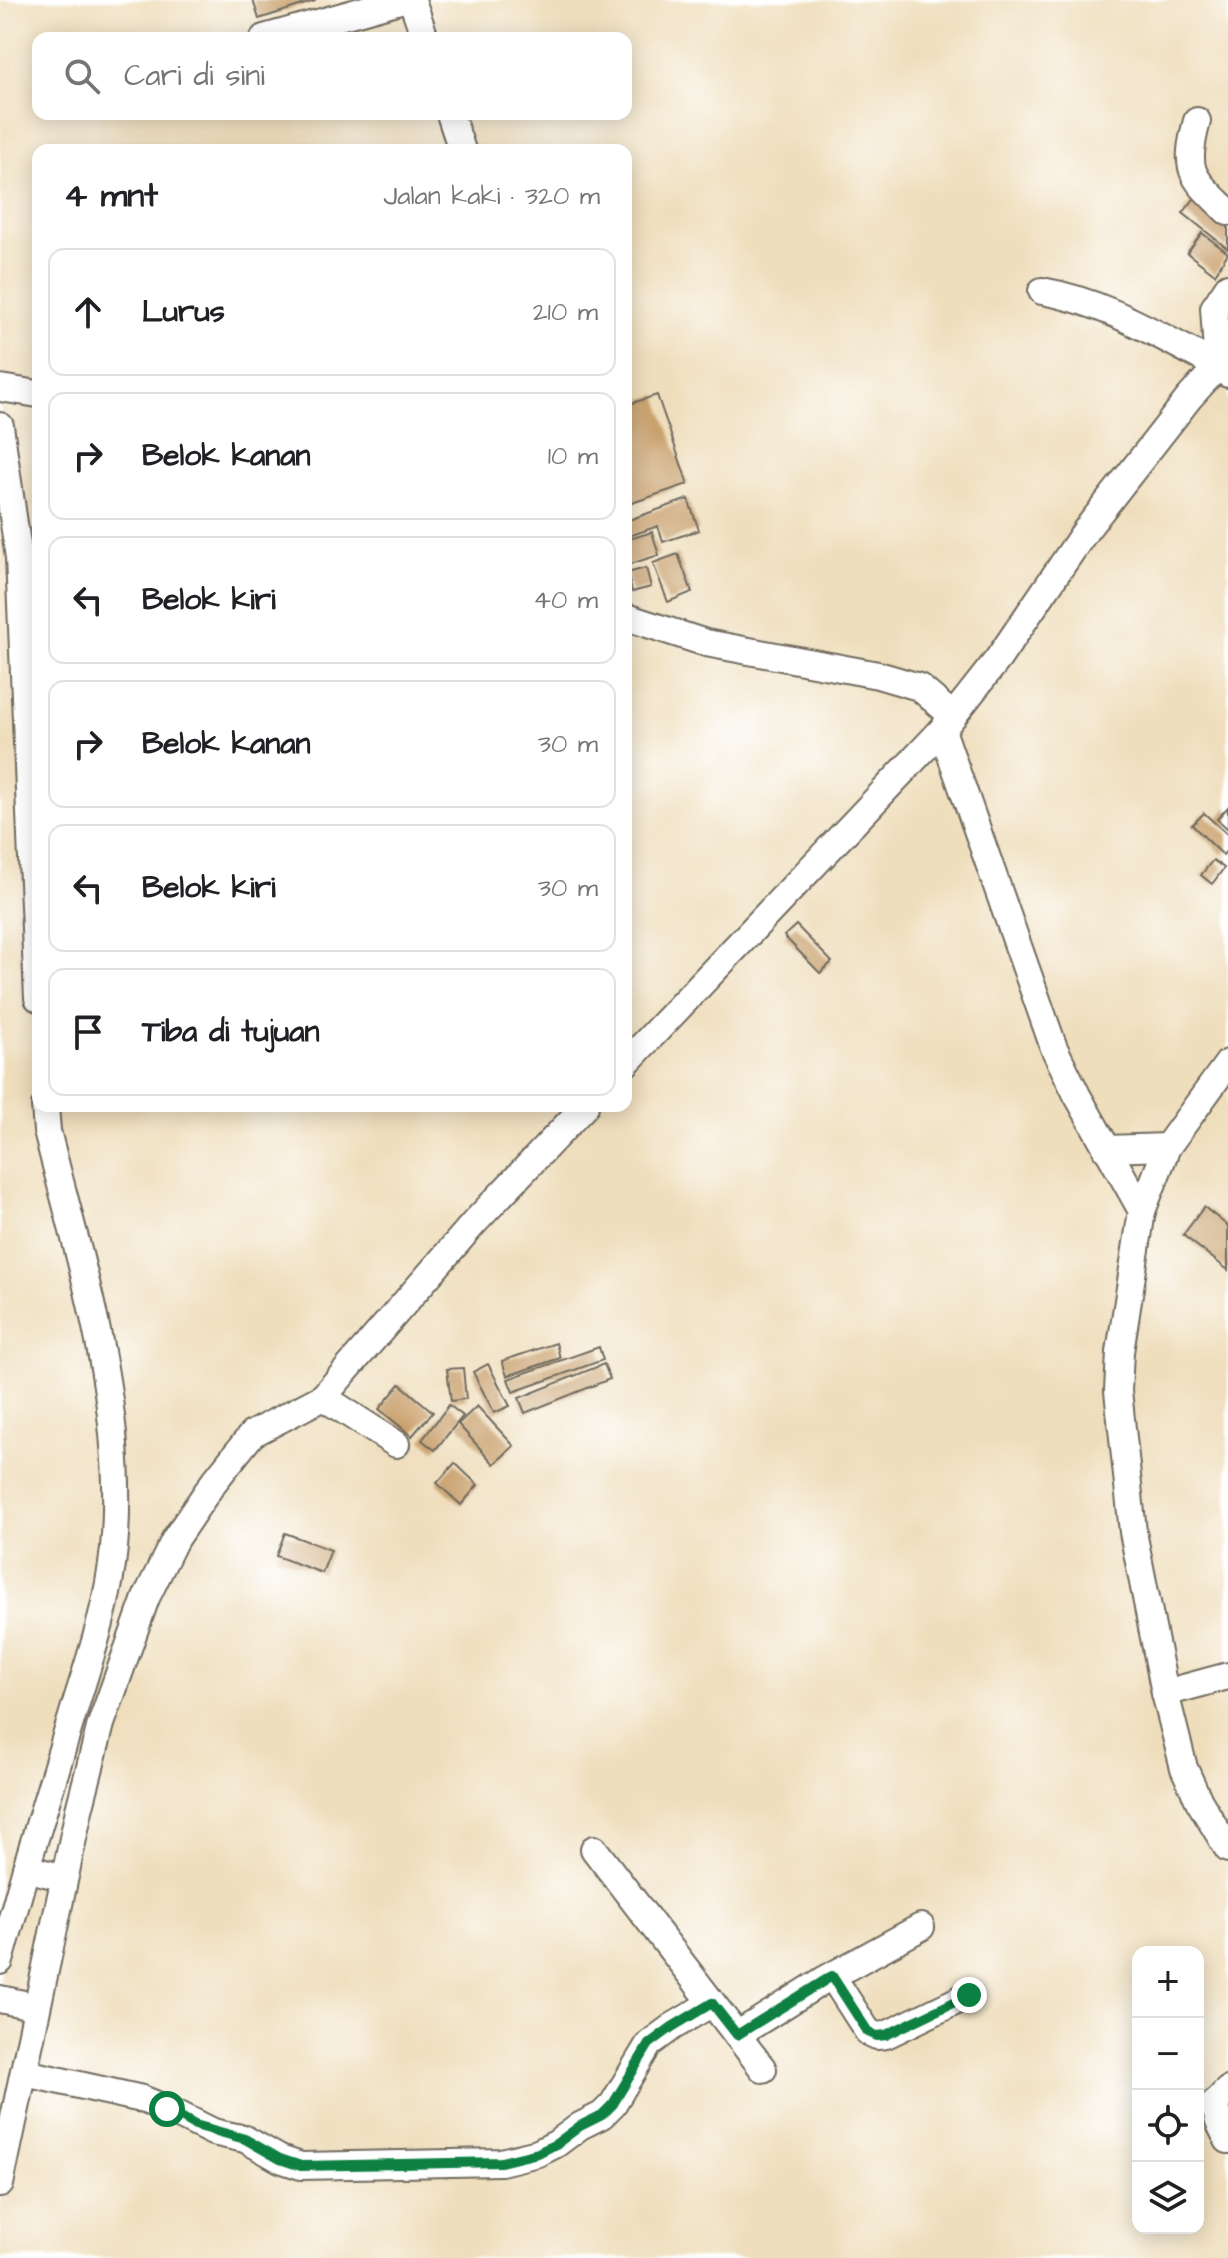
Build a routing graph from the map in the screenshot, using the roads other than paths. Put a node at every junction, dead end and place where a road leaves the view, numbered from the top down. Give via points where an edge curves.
1 (400, 0) edge
2 (412, 0) edge
3 (285, 32) edge
4 (423, 32) edge
5 (452, 120) edge
6 (1197, 121) dead end
7 (460, 144) edge
8 (1228, 212) edge
9 (1228, 287) edge
10 (1042, 291) dead end
11 (1223, 370) edge
12 (0, 388) edge
13 (32, 393) edge
14 (0, 426) edge
15 (632, 619) edge
16 (947, 723) junction
17 (32, 856) edge
18 (632, 1057) edge
19 (1228, 1063) edge
20 (45, 1112) edge
21 (579, 1112) edge
22 (1167, 1147) junction
23 (1106, 1149) junction
24 (1142, 1211) junction
25 (323, 1397) junction
26 (396, 1444) dead end
27 (1228, 1676) edge
28 (1165, 1693) junction
29 (594, 1849) dead end
30 (1228, 1849) edge
31 (26, 1868) junction
32 (64, 1878) junction
33 (921, 1927) dead end
34 (0, 1961) edge
35 (832, 1976) junction
36 (969, 1995) dead end
37 (0, 1999) edge
38 (712, 2003) junction
39 (37, 2007) junction
40 (737, 2035) junction
41 (763, 2069) dead end
42 (25, 2073) junction
43 (1228, 2090) edge
44 (1228, 2140) edge
45 (0, 2184) edge

1 - 3 street
2 - 4 street
5 - 7 street
6 - 8 street via 1190,148 1194,177
9 - 11 street via 1214,308
10 - 11 street via 1100,305
11 - 16 street via 1189,398
12 - 13 street
14 - 17 street via 20,573
15 - 16 street via 706,643 919,687
16 - 18 street
16 - 23 street via 1054,1048
19 - 22 street
20 - 31 street via 97,1331 116,1495 112,1560 98,1632
21 - 25 street via 474,1223
22 - 23 street
22 - 24 street
23 - 24 street
24 - 28 street via 1118,1391 1133,1532
25 - 26 street
25 - 32 street via 252,1434 175,1539 110,1694
27 - 28 street
28 - 30 street via 1184,1768
29 - 38 street
31 - 32 street
31 - 34 street
32 - 39 street
33 - 35 street
35 - 36 street via 868,2032 877,2036
35 - 40 street
37 - 39 street
38 - 40 street
38 - 42 street via 649,2044 602,2115 538,2153 501,2162 301,2166 142,2099
39 - 42 street
40 - 41 street
42 - 45 street
43 - 44 street via 1214,2104

